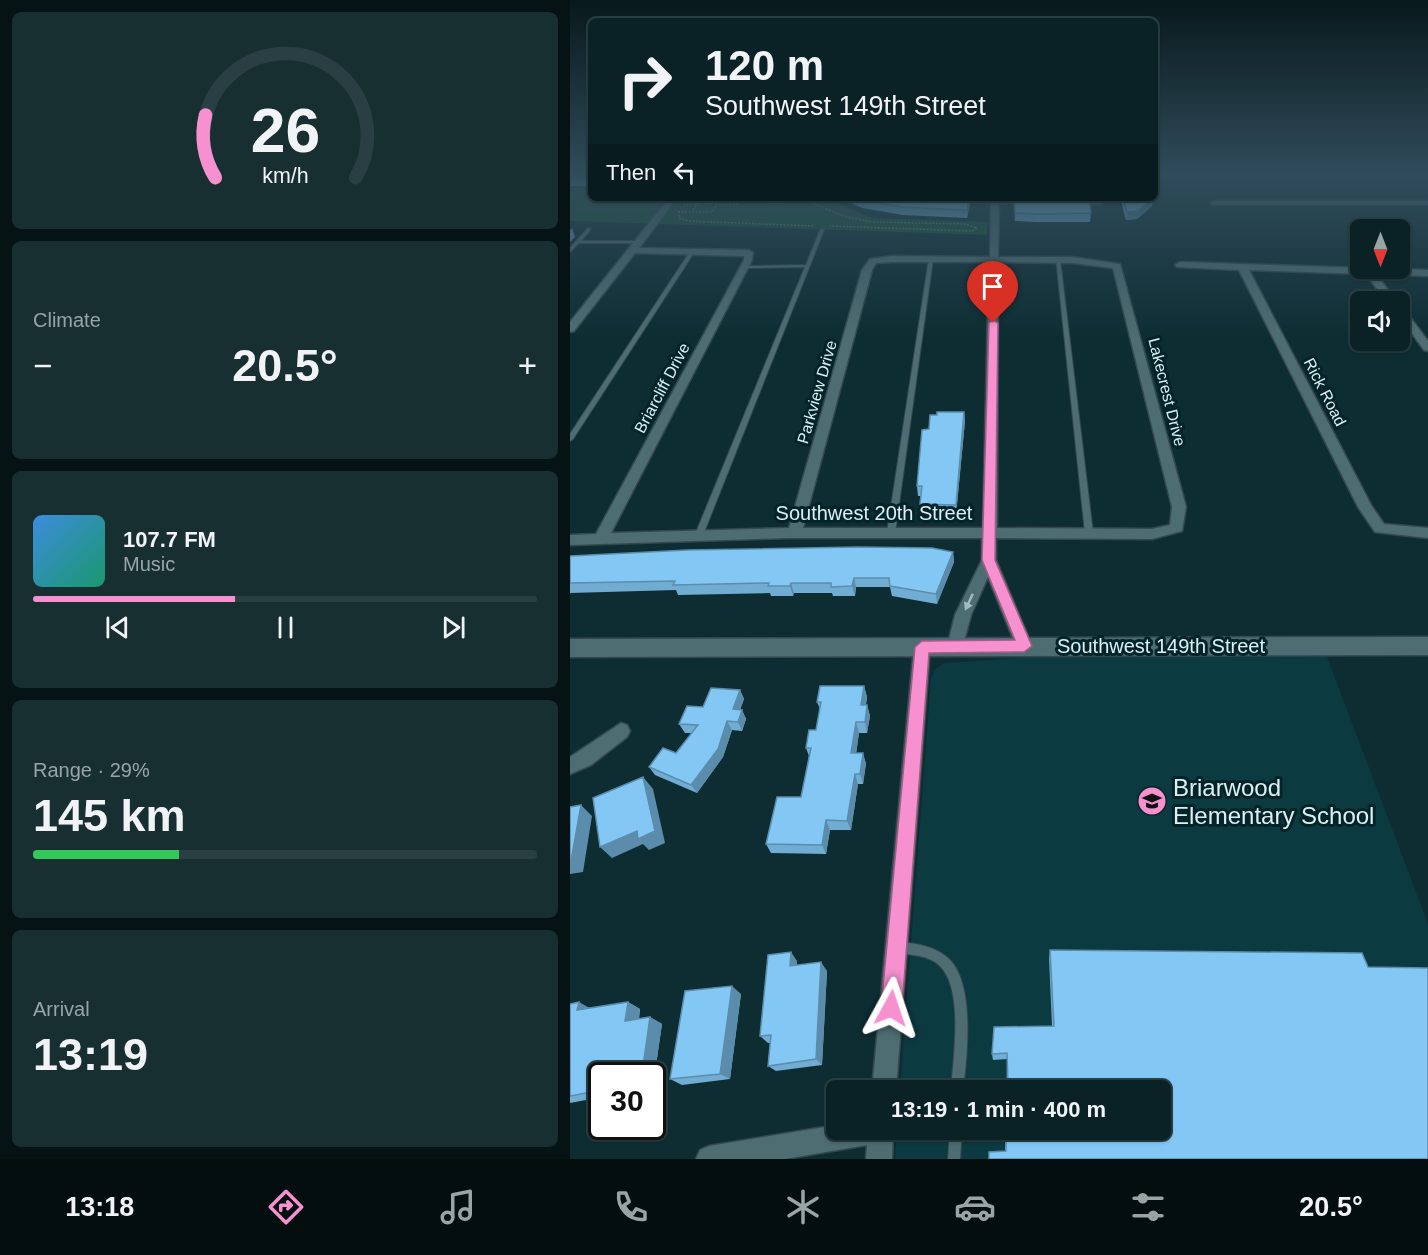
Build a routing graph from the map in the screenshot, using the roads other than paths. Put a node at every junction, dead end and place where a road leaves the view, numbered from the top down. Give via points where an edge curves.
1 (649, 229) edge
2 (820, 229) edge
3 (994, 229) edge
4 (589, 230) dead end
5 (579, 242) junction
6 (639, 242) junction
7 (632, 250) junction
8 (570, 251) edge
9 (693, 251) junction
10 (931, 259) junction
11 (994, 259) junction
12 (1058, 259) junction
13 (1180, 265) dead end
14 (807, 266) junction
15 (745, 267) junction
16 (1243, 268) junction
17 (1350, 271) edge
18 (1410, 273) edge
19 (1428, 273) edge
20 (1374, 279) edge
21 (1384, 291) edge
22 (1410, 324) edge
23 (570, 329) edge
24 (1428, 348) edge
25 (570, 439) edge
26 (1178, 528) joint
27 (991, 532) junction
28 (891, 533) junction
29 (1089, 533) junction
30 (1428, 533) edge
31 (794, 534) junction
32 (699, 535) junction
33 (601, 538) junction
34 (570, 540) edge
35 (989, 560) junction
36 (1024, 646) junction
37 (1428, 646) edge
38 (922, 647) junction
39 (955, 647) junction
40 (570, 648) edge
41 (621, 731) dead end
42 (570, 766) edge
43 (897, 946) junction
44 (886, 1080) edge
45 (957, 1080) edge
46 (826, 1139) edge
47 (880, 1140) edge
48 (955, 1140) edge
49 (709, 1159) edge
50 (879, 1159) edge
51 (954, 1159) edge

1 - 6 street
2 - 14 lane
3 - 11 street
4 - 5 lane
5 - 6 lane
5 - 8 lane
6 - 7 street
7 - 9 street
7 - 23 street
9 - 15 street, Briarcliff Drive via 749,253
9 - 25 lane
10 - 11 street
10 - 28 lane
10 - 31 street, Parkview Drive via 873,261 867,270
11 - 12 street
11 - 27 street
12 - 26 street, Lakecrest Drive via 1117,266 1179,507
12 - 29 lane
13 - 16 street
14 - 15 lane
14 - 32 lane
15 - 33 street, Briarcliff Drive
16 - 17 street
16 - 30 street, Rick Road via 1365,507 1380,529
18 - 19 street
20 - 21 street
22 - 24 street
26 - 29 street, Southwest 20th Street via 1152,534
27 - 28 street, Southwest 20th Street
27 - 29 street, Southwest 20th Street
27 - 35 street
28 - 31 street, Southwest 20th Street
31 - 32 street, Southwest 20th Street
32 - 33 street, Southwest 20th Street
33 - 34 street, Southwest 20th Street
35 - 36 street
35 -> 39 street via 963,615
36 - 37 street, Southwest 149th Street
36 - 39 street, Southwest 149th Street
38 - 39 street, Southwest 149th Street
38 - 40 street, Southwest 149th Street
38 - 43 street
41 - 42 street
43 - 44 street
43 - 45 lane via 922,949 948,966 960,997
46 - 49 street
47 - 50 street
48 - 51 lane

